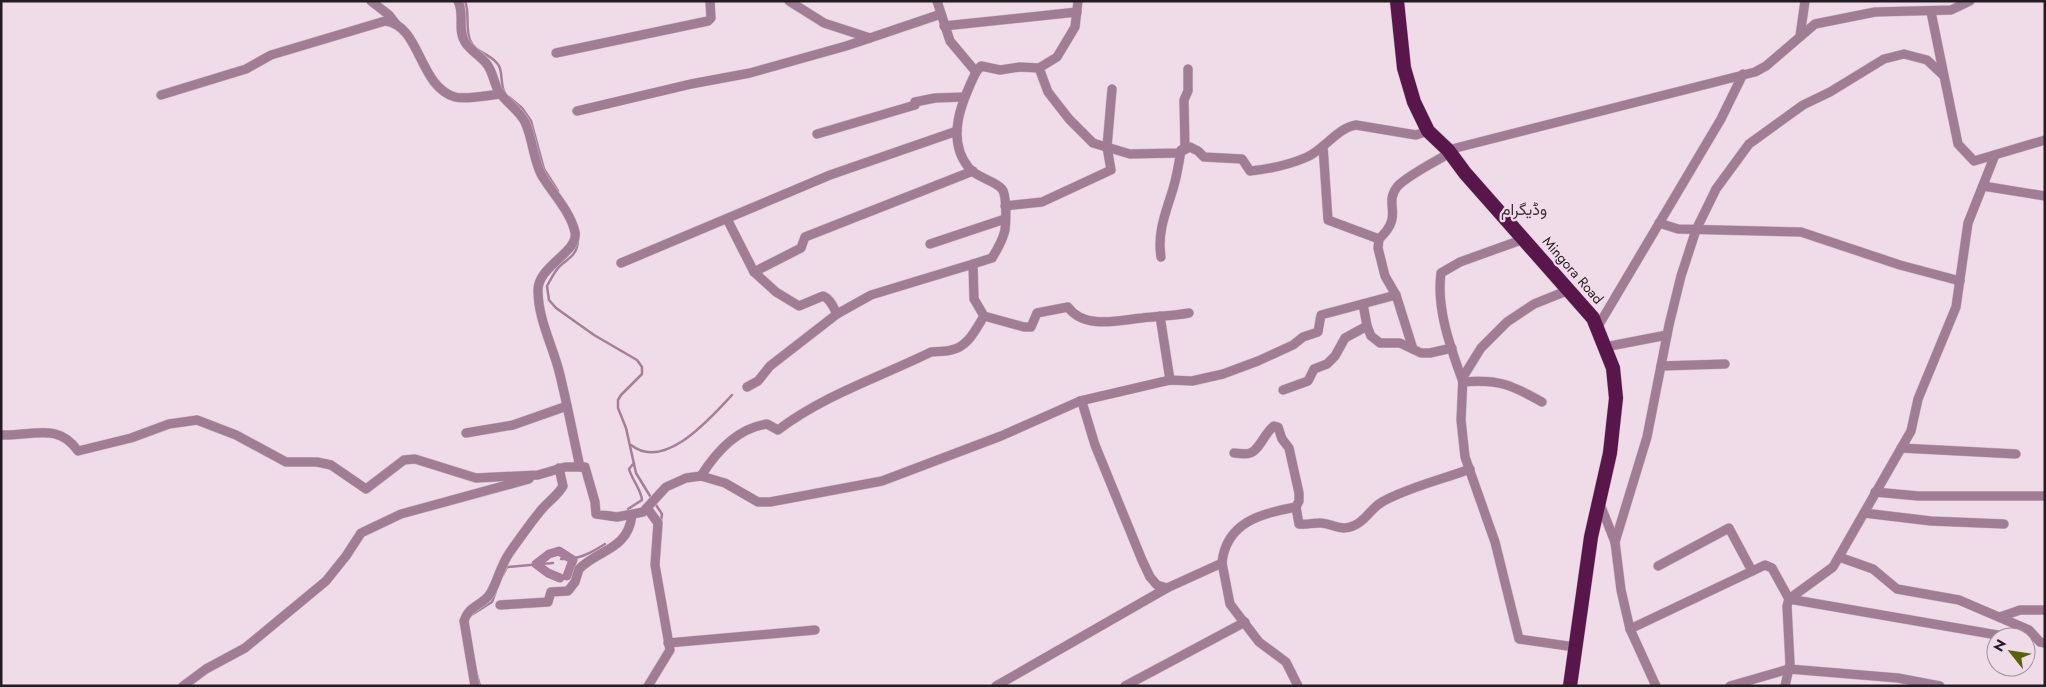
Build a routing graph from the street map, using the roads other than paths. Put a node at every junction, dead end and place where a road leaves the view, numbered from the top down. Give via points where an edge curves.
1 (371, 1) edge
2 (458, 1) edge
3 (710, 1) edge
4 (789, 1) edge
5 (937, 1) edge
6 (1078, 1) edge
7 (1397, 1) edge
8 (1805, 1) edge
9 (1970, 1) edge
10 (1077, 12) junction
11 (1931, 12) junction
12 (941, 14) junction
13 (396, 24) junction
14 (944, 26) junction
15 (1800, 36) junction
16 (870, 38) junction
17 (556, 53) dead end
18 (1039, 68) junction
19 (1188, 70) dead end
20 (976, 72) junction
21 (1743, 74) junction
22 (1943, 75) junction
23 (1112, 89) dead end
24 (501, 94) junction
25 (161, 95) dead end
26 (964, 98) junction
27 (577, 111) dead end
28 (957, 131) junction
29 (1428, 131) junction
30 (817, 134) dead end
31 (2045, 140) edge
32 (1323, 146) junction
33 (1107, 147) junction
34 (1183, 150) junction
35 (1449, 152) junction
36 (1995, 155) junction
37 (973, 171) junction
38 (1983, 186) junction
39 (2045, 196) edge
40 (1006, 206) junction
41 (728, 219) junction
42 (1005, 219) junction
43 (1659, 223) junction
44 (1696, 230) junction
45 (1379, 238) junction
46 (1524, 239) junction
47 (930, 244) dead end
48 (1161, 257) dead end
49 (621, 263) dead end
50 (973, 264) junction
51 (754, 272) junction
52 (1960, 281) junction
53 (1569, 290) junction
54 (1396, 295) junction
55 (1363, 304) junction
56 (1189, 313) dead end
57 (837, 314) junction
58 (984, 316) junction
59 (1160, 316) junction
60 (1367, 326) junction
61 (1597, 328) junction
62 (1667, 335) junction
63 (1604, 347) junction
64 (1452, 348) junction
65 (1413, 349) junction
66 (1725, 364) dead end
67 (1661, 366) junction
68 (1170, 380) junction
69 (1463, 382) junction
70 (747, 387) dead end
71 (1283, 390) dead end
72 (1080, 401) junction
73 (1542, 402) dead end
74 (567, 406) junction
75 (466, 433) dead end
76 (1, 435) edge
77 (1901, 448) junction
78 (1234, 453) dead end
79 (2016, 454) dead end
80 (580, 467) junction
81 (559, 468) junction
82 (1470, 469) junction
83 (538, 475) junction
84 (701, 476) junction
85 (1875, 492) junction
86 (2045, 496) edge
87 (1599, 501) junction
88 (1296, 507) junction
89 (647, 508) junction
90 (1864, 513) junction
91 (632, 515) junction
92 (2004, 524) dead end
93 (1615, 542) junction
94 (1839, 557) junction
95 (1222, 562) junction
96 (1658, 566) dead end
97 (1752, 571) junction
98 (1168, 588) junction
99 (1789, 599) junction
100 (500, 605) dead end
101 (2045, 610) edge
102 (2000, 617) junction
103 (1245, 622) junction
104 (1630, 629) junction
105 (815, 630) dead end
106 (1986, 633) edge
107 (668, 643) junction
108 (2042, 643) edge
109 (1576, 647) junction
110 (1789, 669) junction
111 (183, 686) edge
112 (475, 686) edge
113 (648, 686) edge
114 (996, 686) edge
115 (1125, 686) edge
116 (1298, 686) edge
117 (1570, 686) edge
118 (1656, 686) edge
119 (1730, 686) edge
120 (1785, 686) edge
121 (1940, 686) edge

1 - 13 street
2 - 24 street via 462,12 462,36 492,71
3 - 17 street via 711,18 708,21
4 - 16 street via 824,23
5 - 12 street
6 - 10 street
7 - 29 highway, Mingora Road via 1404,68 1414,102
8 - 15 street
9 - 11 street via 1951,10
10 - 14 street
10 - 18 street via 1075,27 1057,57
11 - 15 street via 1875,12 1815,24
11 - 22 street
12 - 14 street
12 - 16 street
13 - 24 street via 412,41 429,77 447,94 457,98
13 - 25 street via 385,21 271,54 246,69
14 - 20 street via 950,41
15 - 21 street via 1766,66
16 - 27 street via 750,73
18 - 20 street via 1000,70 981,66
18 - 33 street via 1048,92 1069,119 1093,143
19 - 34 street
20 - 26 street
21 - 35 street
21 - 43 street via 1721,120
22 - 36 street via 1958,144 1974,161
22 - 44 street via 1927,60 1904,54 1884,59 1803,105 1749,144 1716,189
23 - 33 street
24 - 74 street via 525,122 538,168 574,231 571,244 545,271 538,290 542,322
26 - 28 street
26 - 30 street via 915,102 915,105
28 - 37 street via 956,145
28 - 41 street via 830,175
29 - 32 street via 1416,135 1356,125 1334,136
29 - 35 highway, Mingora Road
31 - 36 street
32 - 34 street via 1308,156 1270,169 1250,171 1242,158 1204,158 1194,148
32 - 45 street via 1328,220
33 - 34 street via 1130,154
33 - 40 street via 1111,170 1042,202
34 - 48 street via 1161,226 1158,243
35 - 45 street via 1398,185 1393,195 1394,216 1390,227
35 - 46 highway, Mingora Road
36 - 38 street
37 - 40 street via 1002,189
37 - 51 street via 805,237 801,248
38 - 39 street
38 - 52 street via 1968,223
40 - 42 street
41 - 49 street
41 - 51 street
42 - 47 street
42 - 50 street via 1005,231 992,258
43 - 44 street
43 - 61 street
44 - 52 street via 1801,232
44 - 62 street
45 - 54 street via 1378,248 1385,276
46 - 53 highway, Mingora Road
46 - 64 street via 1460,262 1442,273 1439,289
50 - 57 street via 871,294
50 - 58 street via 974,299
51 - 57 street via 776,292 799,306 826,297
52 - 77 street via 1956,307 1918,399 1911,431
53 - 61 highway, Mingora Road via 1593,318
53 - 69 street via 1534,304 1507,322 1481,348
54 - 55 street
54 - 65 street
55 - 60 street
55 - 68 street via 1321,315 1318,332 1258,361 1200,380
56 - 59 street
57 - 70 street
58 - 59 street via 1024,328 1031,327 1037,313 1068,307 1072,312 1096,321
58 - 84 street via 970,339 952,350 931,352 823,400 778,430 767,424 748,430 718,451
59 - 68 street
60 - 65 street via 1371,336 1380,343 1400,343
60 - 71 street via 1345,338 1335,356 1327,364 1314,369 1308,381
61 - 63 highway, Mingora Road
62 - 63 street
62 - 67 street
63 - 87 highway, Mingora Road via 1613,368 1616,398 1610,453
64 - 65 street via 1430,353
64 - 69 street
66 - 67 street
67 - 93 street via 1647,437
68 - 72 street
69 - 73 street via 1486,380 1513,385
69 - 82 street via 1461,420 1465,457
72 - 84 street via 937,461 859,486 758,502 725,483
72 - 98 street via 1150,577 1157,585
74 - 75 street via 513,425
74 - 80 street
76 - 83 street via 55,432 71,439 78,451 131,438 169,424 197,420 236,435 286,462 331,465 366,489 404,460 416,459 476,478
77 - 79 street
77 - 85 street
78 - 88 street via 1250,454 1268,431 1278,427 1289,448 1299,494
80 - 81 street
80 - 91 street via 585,467 596,502 596,514
81 - 83 street
81 - 112 street via 563,486 560,493 541,510 510,551 489,595 466,615 464,621
82 - 88 street via 1394,496 1380,503 1352,527 1300,524
82 - 109 street via 1495,542 1519,639
83 - 111 street via 401,514 361,533 326,581 245,648
84 - 89 street via 686,478 666,487
85 - 86 street via 1918,496
85 - 90 street
87 - 93 street
87 - 109 highway, Mingora Road
88 - 95 street via 1269,512 1245,522 1224,548
89 - 91 street
89 - 107 street via 658,524 655,565
90 - 92 street via 1931,521
90 - 94 street
91 - 100 street via 628,532 609,550 579,569 568,591 551,592 548,602
93 - 104 street
94 - 99 street via 1833,567
94 - 102 street via 1873,569 1897,589 1959,600
95 - 98 street
95 - 103 street via 1230,604
96 - 97 street via 1729,528
97 - 99 street via 1765,565 1772,568
97 - 104 street
98 - 114 street
99 - 106 street
99 - 110 street
101 - 102 street via 2020,610
102 - 108 street via 2029,630
103 - 115 street
103 - 116 street via 1259,642 1286,662
104 - 118 street
105 - 107 street
107 - 113 street via 670,650
109 - 117 highway, Mingora Road
110 - 119 street
110 - 120 street
110 - 121 street via 1898,678

